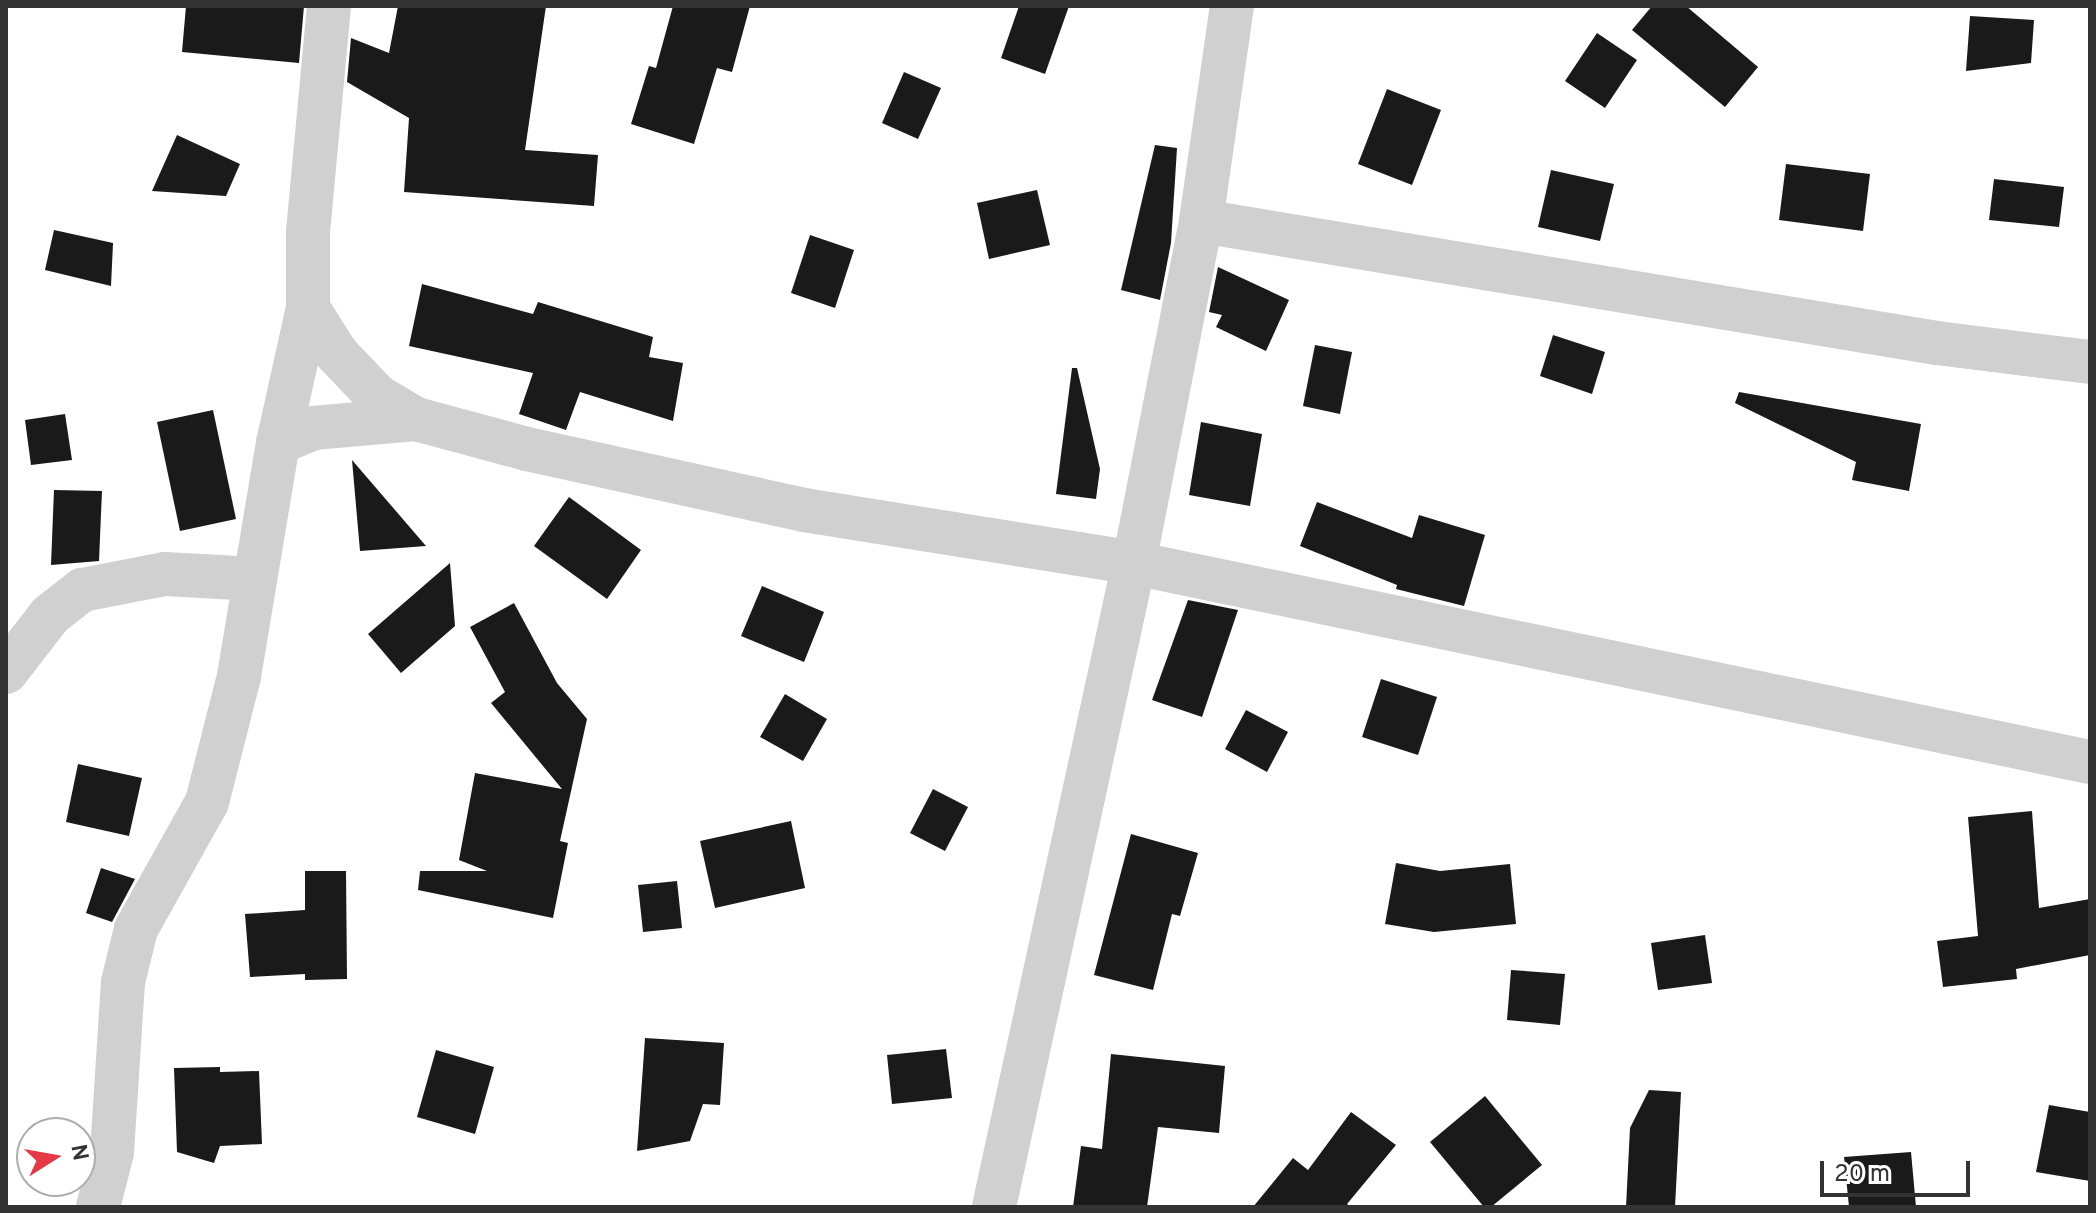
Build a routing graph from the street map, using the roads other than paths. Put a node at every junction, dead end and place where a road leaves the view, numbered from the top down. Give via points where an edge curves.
1 (329, 6) edge
2 (1232, 6) edge
3 (1201, 221) junction
4 (308, 308) junction
5 (2090, 362) edge
6 (416, 419) junction
7 (278, 443) junction
8 (1134, 563) junction
9 (255, 579) junction
10 (6, 672) edge
11 (2090, 762) edge
12 (98, 1207) edge
13 (994, 1207) edge

1 - 4 street via 308,232
2 - 3 street
3 - 5 street via 1937,343
3 - 8 street
4 - 6 street via 337,354 377,396
4 - 7 street
6 - 7 street via 313,428
6 - 8 street via 804,510
7 - 9 street
8 - 11 street
8 - 13 street
9 - 10 street via 165,574 82,590 50,615
9 - 12 street via 239,676 207,802 136,929 123,982 112,1152

